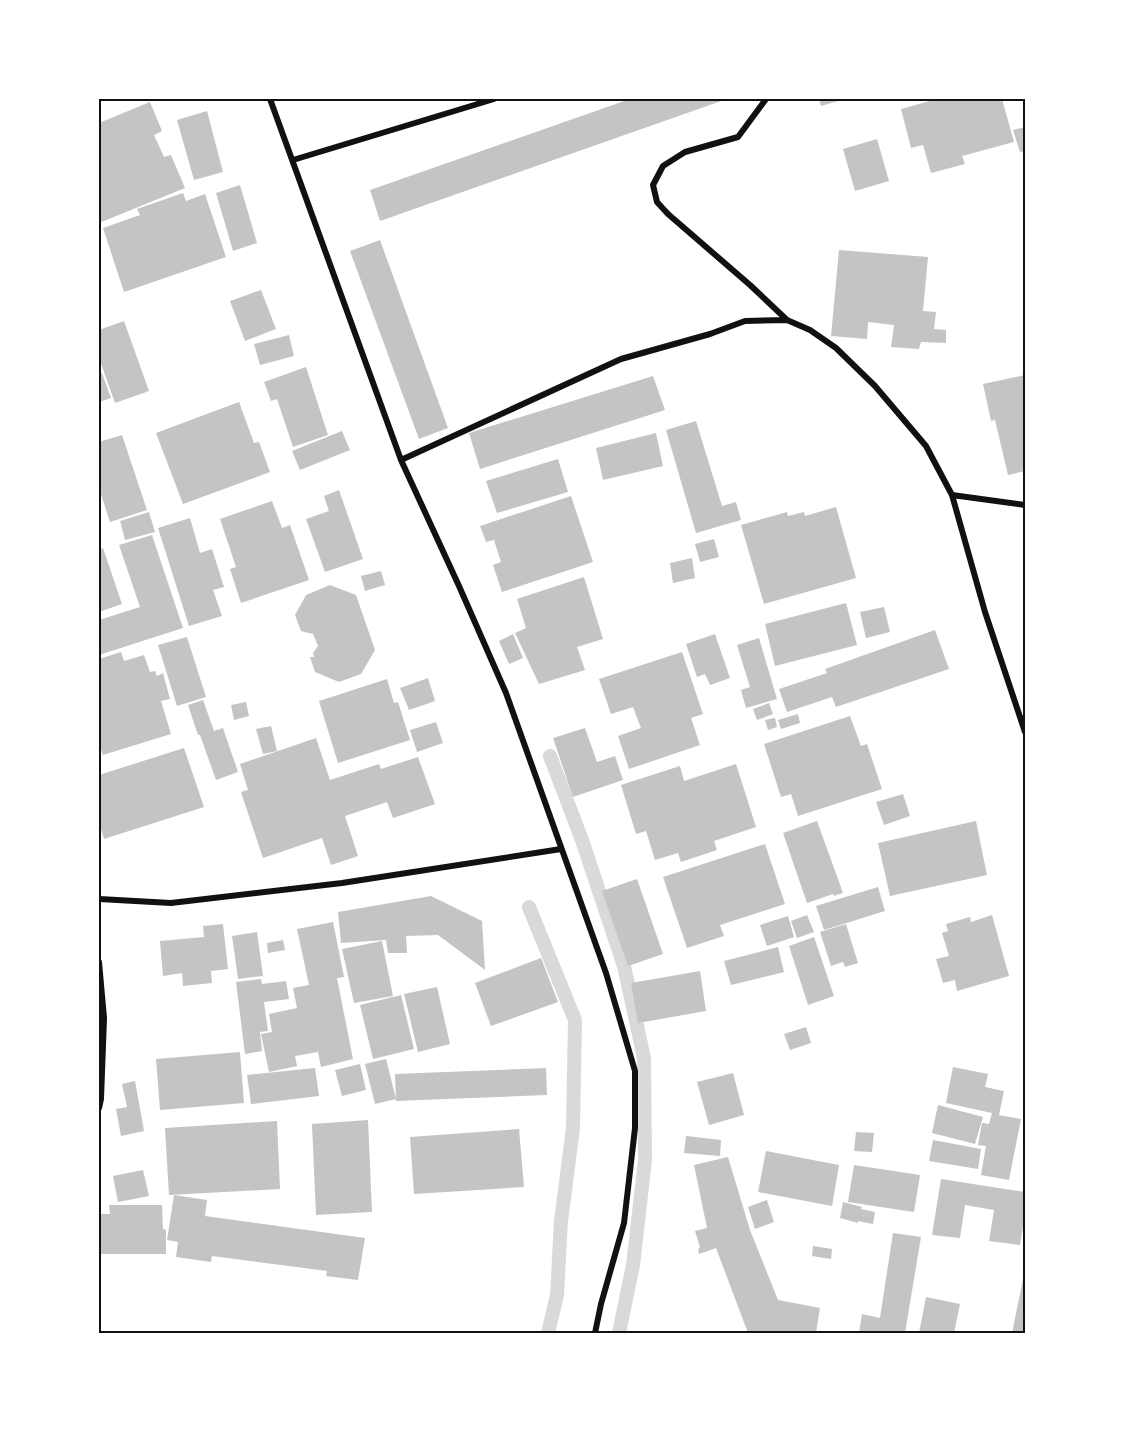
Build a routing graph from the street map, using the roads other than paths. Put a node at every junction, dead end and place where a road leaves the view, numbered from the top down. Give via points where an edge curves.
1 (270, 99) edge
2 (494, 99) edge
3 (766, 99) edge
4 (293, 160) junction
5 (787, 321) junction
6 (400, 460) junction
7 (952, 495) junction
8 (1025, 505) edge
9 (1025, 732) edge
10 (561, 849) junction
11 (99, 898) edge
12 (99, 962) edge
13 (99, 1108) edge
14 (595, 1333) edge

1 - 4 street
2 - 4 street
3 - 5 street via 738,137 685,153 663,166 653,185 657,202 668,214
4 - 6 street
5 - 6 street via 744,321 621,359
5 - 7 street via 810,330 836,348 875,386 926,446
6 - 10 street via 506,693
7 - 8 street
7 - 9 street
10 - 11 street via 342,883 171,903
10 - 14 street via 606,973 635,1071 635,1128 624,1223
12 - 13 street via 104,1018

